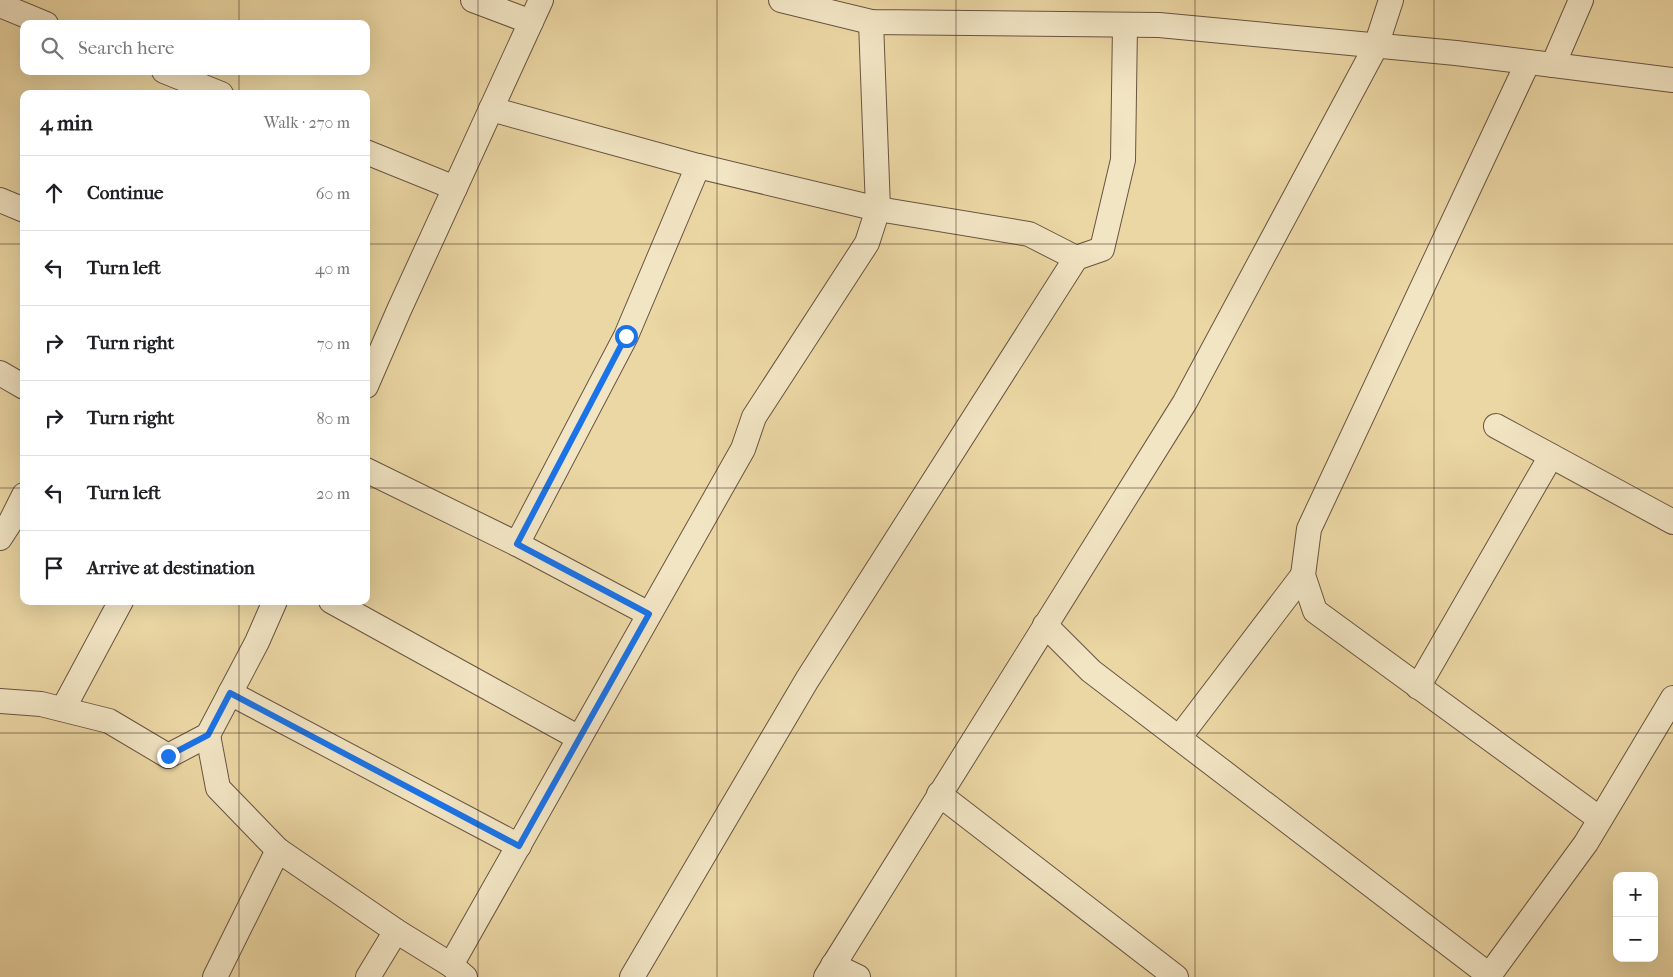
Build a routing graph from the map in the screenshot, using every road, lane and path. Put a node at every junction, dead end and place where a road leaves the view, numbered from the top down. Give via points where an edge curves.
1 (473, 0) edge
2 (541, 0) edge
3 (781, 0) edge
4 (1391, 0) edge
5 (1581, 0) edge
6 (0, 3) edge
7 (37, 20) edge
8 (531, 22) junction
9 (871, 22) junction
10 (1125, 25) junction
11 (1376, 46) junction
12 (1528, 62) junction
13 (1553, 65) junction
14 (174, 75) edge
15 (1673, 80) edge
16 (211, 90) edge
17 (491, 109) junction
18 (370, 154) edge
19 (698, 166) junction
20 (455, 188) junction
21 (0, 200) edge
22 (20, 208) edge
23 (878, 209) junction
24 (1076, 258) junction
25 (0, 373) edge
26 (370, 377) edge
27 (20, 385) edge
28 (1496, 426) dead end
29 (1551, 456) junction
30 (370, 472) edge
31 (20, 503) edge
32 (1673, 522) edge
33 (0, 538) edge
34 (517, 544) junction
35 (1303, 575) junction
36 (119, 605) edge
37 (273, 605) edge
38 (338, 605) edge
39 (649, 614) junction
40 (1045, 625) junction
41 (1418, 687) junction
42 (230, 693) junction
43 (1673, 698) edge
44 (0, 701) edge
45 (63, 709) junction
46 (208, 735) junction
47 (579, 738) junction
48 (1179, 738) junction
49 (939, 794) junction
50 (1600, 819) junction
51 (519, 846) junction
52 (278, 850) junction
53 (396, 931) junction
54 (458, 971) edge
55 (829, 971) edge
56 (1489, 976) edge
57 (214, 977) edge
58 (368, 977) edge
59 (632, 977) edge
60 (858, 977) edge
61 (1176, 977) edge

1 - 8 street
2 - 8 street
3 - 9 street
4 - 11 street
5 - 13 street
6 - 7 street
8 - 17 street
9 - 10 street
9 - 23 street
10 - 11 street via 1159,25
10 - 24 street via 1123,160 1102,249
11 - 12 street
11 - 40 street via 1185,402
12 - 13 street
12 - 35 street via 1309,529
13 - 15 street
14 - 16 street
17 - 19 street
17 - 20 street
18 - 20 street
19 - 23 street
19 - 34 street via 626,336
20 - 26 street
21 - 22 street
23 - 24 street via 1029,234
23 - 39 street via 867,243 754,417 743,449
24 - 59 street via 807,680
25 - 27 street
28 - 29 street
29 - 32 street
29 - 41 street
30 - 34 street
31 - 33 street
34 - 39 street
35 - 41 street via 1316,611
35 - 48 street
36 - 45 street
37 - 42 street
38 - 47 street
39 - 47 street
40 - 48 street via 1091,671
40 - 49 street
41 - 50 street
42 - 46 street
42 - 51 street
43 - 50 street
44 - 45 street
45 - 46 street via 109,721 168,756
46 - 52 street via 218,788
47 - 51 street
48 - 56 street
49 - 55 street
49 - 61 street
50 - 56 street
51 - 54 street
52 - 53 street
52 - 57 street
53 - 54 street
53 - 58 street
55 - 60 street

